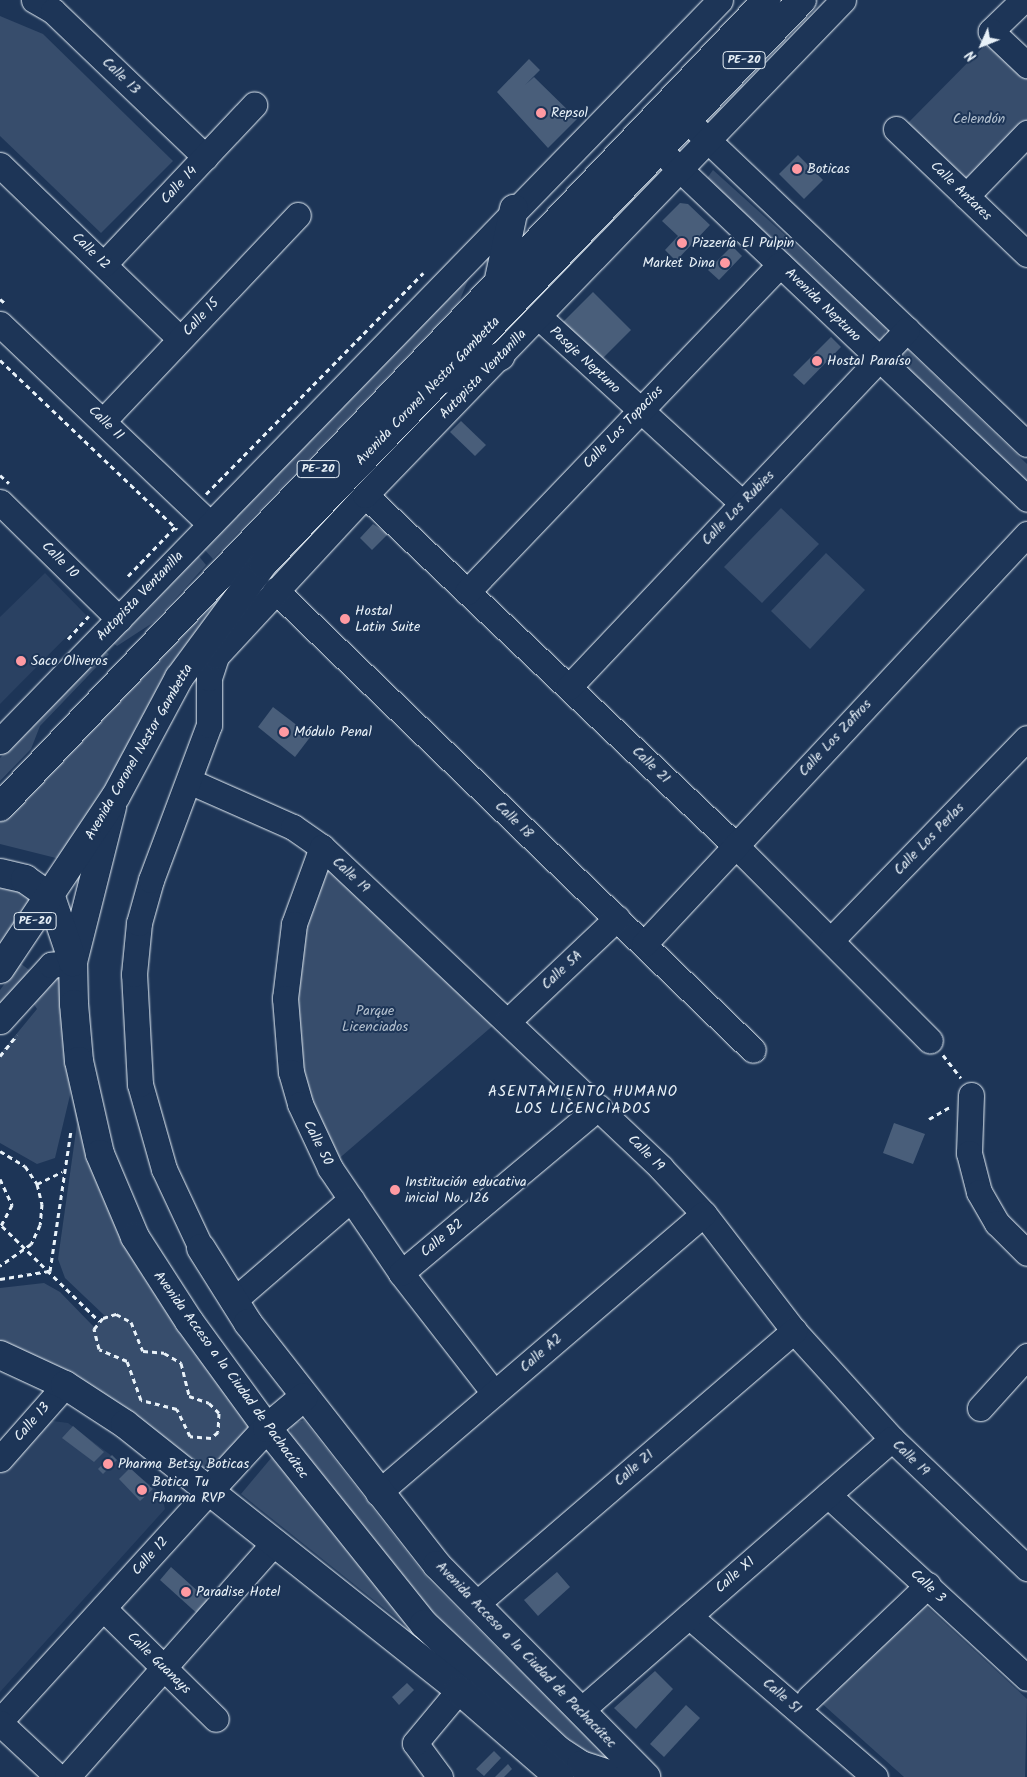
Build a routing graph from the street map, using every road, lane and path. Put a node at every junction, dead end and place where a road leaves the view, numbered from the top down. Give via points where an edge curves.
1 (34, 0) edge
2 (720, 0) edge
3 (767, 0) edge
4 (802, 0) edge
5 (843, 0) edge
6 (1023, 0) edge
7 (1027, 65) edge
8 (254, 105) dead end
9 (677, 111) junction
10 (896, 128) dead end
11 (1027, 133) edge
12 (708, 140) junction
13 (649, 141) junction
14 (205, 157) junction
15 (0, 165) edge
16 (679, 169) junction
17 (966, 196) junction
18 (514, 210) junction
19 (298, 215) dead end
20 (1027, 254) edge
21 (104, 264) junction
22 (780, 265) junction
23 (431, 266) dead end
24 (498, 284) junction
25 (539, 317) junction
26 (0, 324) edge
27 (907, 329) junction
28 (180, 339) junction
29 (501, 356) junction
30 (879, 359) junction
31 (0, 360) edge
32 (436, 382) junction
33 (639, 410) junction
34 (104, 420) junction
35 (1027, 444) edge
36 (365, 495) junction
37 (201, 499) dead end
38 (1027, 499) edge
39 (742, 503) junction
40 (5, 516) edge
41 (181, 520) dead end
42 (210, 524) junction
43 (175, 527) junction
44 (181, 533) dead end
45 (1027, 534) edge
46 (122, 584) dead end
47 (275, 590) junction
48 (467, 592) junction
49 (118, 619) junction
50 (569, 687) junction
51 (1027, 738) edge
52 (0, 741) edge
53 (189, 781) junction
54 (116, 796) junction
55 (0, 807) edge
56 (735, 845) junction
57 (322, 847) junction
58 (0, 873) edge
59 (51, 897) junction
60 (617, 918) junction
61 (832, 940) junction
62 (644, 944) junction
63 (73, 962) junction
64 (0, 969) edge
65 (0, 1021) edge
66 (508, 1022) junction
67 (930, 1041) joint
68 (753, 1050) dead end
69 (971, 1095) joint
70 (599, 1107) junction
71 (73, 1120) dead end
72 (0, 1151) edge
73 (62, 1172) junction
74 (0, 1179) edge
75 (37, 1184) junction
76 (351, 1199) junction
77 (704, 1214) junction
78 (1, 1227) edge
79 (201, 1248) joint
80 (26, 1250) junction
81 (1027, 1252) edge
82 (0, 1266) edge
83 (50, 1271) junction
84 (401, 1273) junction
85 (0, 1279) edge
86 (234, 1301) junction
87 (99, 1321) junction
88 (794, 1331) junction
89 (0, 1354) edge
90 (1025, 1364) edge
91 (65, 1385) junction
92 (494, 1393) junction
93 (304, 1397) junction
94 (980, 1408) dead end
95 (267, 1428) junction
96 (892, 1439) junction
97 (0, 1459) edge
98 (210, 1490) junction
99 (378, 1493) junction
100 (828, 1495) junction
101 (275, 1542) junction
102 (1027, 1568) edge
103 (928, 1585) junction
104 (475, 1605) junction
105 (102, 1608) junction
106 (689, 1616) junction
107 (164, 1668) junction
108 (1027, 1678) edge
109 (459, 1690) junction
110 (809, 1698) dead end
111 (580, 1711) junction
112 (216, 1719) dead end
113 (0, 1722) edge
114 (58, 1777) edge
115 (67, 1777) edge
116 (440, 1777) edge
117 (559, 1777) edge
118 (618, 1777) edge
119 (646, 1777) edge
120 (875, 1777) edge

1 - 14 street, Calle 13 via 53,10
2 - 18 street, Autopista Ventanilla
3 - 9 main road, PE-20
4 - 9 main road, PE-20
5 - 12 street, Autopista Ventanilla
6 - 7 street via 991,31
8 - 14 street, Calle 14
9 - 12 street
9 - 13 main road, PE-20
10 - 17 street, Calle Antares
11 - 17 street
12 - 16 street, Autopista Ventanilla
12 - 27 street
13 - 16 street, Avenida Neptuno
13 - 24 main road, Avenida Coronel Nestor Gambetta / PE-20
13 - 32 main road, Avenida Coronel Nestor Gambetta / PE-20
14 - 21 street, Calle 14
15 - 21 street, Calle 12
16 - 22 street, Avenida Neptuno
16 - 25 street, Autopista Ventanilla
17 - 20 street, Calle Antares
18 - 24 main road
18 - 42 street, Autopista Ventanilla
19 - 28 street, Calle 15
21 - 28 street, Calle 12
22 - 30 street, Avenida Neptuno
22 - 33 street, Calle Los Topacios
23 - 37 path
24 - 55 main road, Avenida Coronel Nestor Gambetta / PE-20
25 - 29 street, Autopista Ventanilla
25 - 33 street, Pasaje Neptuno
26 - 34 street, Calle 11
27 - 30 street, Calle Los Rubies
27 - 35 street
28 - 34 street, Calle 15
29 - 32 main road
29 - 36 street, Autopista Ventanilla
30 - 38 street, Avenida Neptuno
30 - 39 street, Calle Los Rubies
31 - 43 path
32 - 54 main road, Avenida Coronel Nestor Gambetta / PE-20 via 234,600 179,678
33 - 39 street, Pasaje Neptuno
33 - 48 street, Calle Los Topacios
34 - 42 street, Calle 11
36 - 47 street, Autopista Ventanilla
36 - 48 street, Calle 21
39 - 50 street, Calle Los Rubies
40 - 49 street, Calle 10
41 - 43 path
42 - 49 street, Autopista Ventanilla
43 - 44 path
43 - 46 path
45 - 56 street, Calle Los Zafiros
47 - 53 street, Autopista Ventanilla via 216,656 209,678 209,725
47 - 60 street, Calle 18
48 - 50 street, Calle 21
49 - 52 street, Autopista Ventanilla
50 - 56 street, Calle 21
51 - 61 street, Calle Los Perlas
53 - 57 street, Calle 19 via 293,827
53 - 79 street, Avenida Acceso a la Ciudad de Pachacútec via 139,923 134,1031 140,1084 159,1152
54 - 59 main road, Avenida Coronel Nestor Gambetta / PE-20
54 - 63 main road, Avenida Acceso a la Ciudad de Pachacútec via 96,857
56 - 61 street, Calle 21
56 - 62 street, Calle Los Zafiros
57 - 66 street, Calle 19
57 - 76 street, Calle 50 via 294,924 285,998 286,1034 290,1072 310,1133
58 - 59 main road via 25,879
59 - 63 main road
59 - 64 main road, Avenida Coronel Nestor Gambetta / PE-20
60 - 62 street, Calle 18
60 - 66 street, Calle 5A
61 - 67 street, Calle 21
62 - 68 street, Calle 18
63 - 65 street via 51,965
63 - 95 main road, Avenida Acceso a la Ciudad de Pachacútec via 79,1061 100,1154 114,1195 158,1276
66 - 70 street, Calle 19
67 - 69 path via 955,1067
69 - 81 street via 969,1153 980,1192 997,1223
70 - 77 street, Calle 19
70 - 84 street, Calle B2
71 - 73 path
72 - 75 path via 25,1166
73 - 75 path
73 - 83 path
74 - 78 path via 8,1188 12,1205
75 - 80 path via 40,1225
76 - 84 street, Calle 50
76 - 86 street
77 - 88 street, Calle 19
77 - 92 street, Calle A2
78 - 80 path
79 - 86 main road, Avenida Acceso a la Ciudad de Pachacútec
80 - 82 path
80 - 83 path
83 - 85 path
83 - 87 path
84 - 92 street, Calle 50
86 - 93 main road, Avenida Acceso a la Ciudad de Pachacútec
87 - 87 path via 110,1315 122,1315 131,1322 143,1351 174,1356 184,1371 189,1396 209,1403 219,1413 218,1432 211,1438 194,1439 186,1431 177,1409 141,1400 127,1361 105,1354 95,1343
88 - 96 street, Calle 19
88 - 104 street, Calle Z1
89 - 91 main road
90 - 94 street
91 - 97 street, Calle 13
91 - 98 main road via 114,1416
92 - 99 street, Calle A2
93 - 95 main road, Calle 12
93 - 99 main road, Avenida Acceso a la Ciudad de Pachacútec
95 - 98 main road, Calle 12
95 - 118 main road, Avenida Acceso a la Ciudad de Pachacútec via 424,1624 558,1750 581,1765
96 - 100 street, Calle X1
96 - 102 street, Calle 19
98 - 101 main road
98 - 105 street, Calle 12
99 - 104 main road, Avenida Acceso a la Ciudad de Pachacútec
100 - 103 street, Calle 3
100 - 106 street, Calle X1
101 - 107 street
101 - 109 main road
103 - 108 street, Calle 3
103 - 110 street
104 - 111 main road, Avenida Acceso a la Ciudad de Pachacútec
105 - 107 street, Calle Guanays
105 - 113 street, Calle 12
106 - 111 street, Calle X1
106 - 120 street, Calle 51
107 - 112 street, Calle Guanays
107 - 115 street
109 - 116 street via 415,1743
109 - 117 main road
111 - 119 main road, Avenida Acceso a la Ciudad de Pachacútec
113 - 114 street

